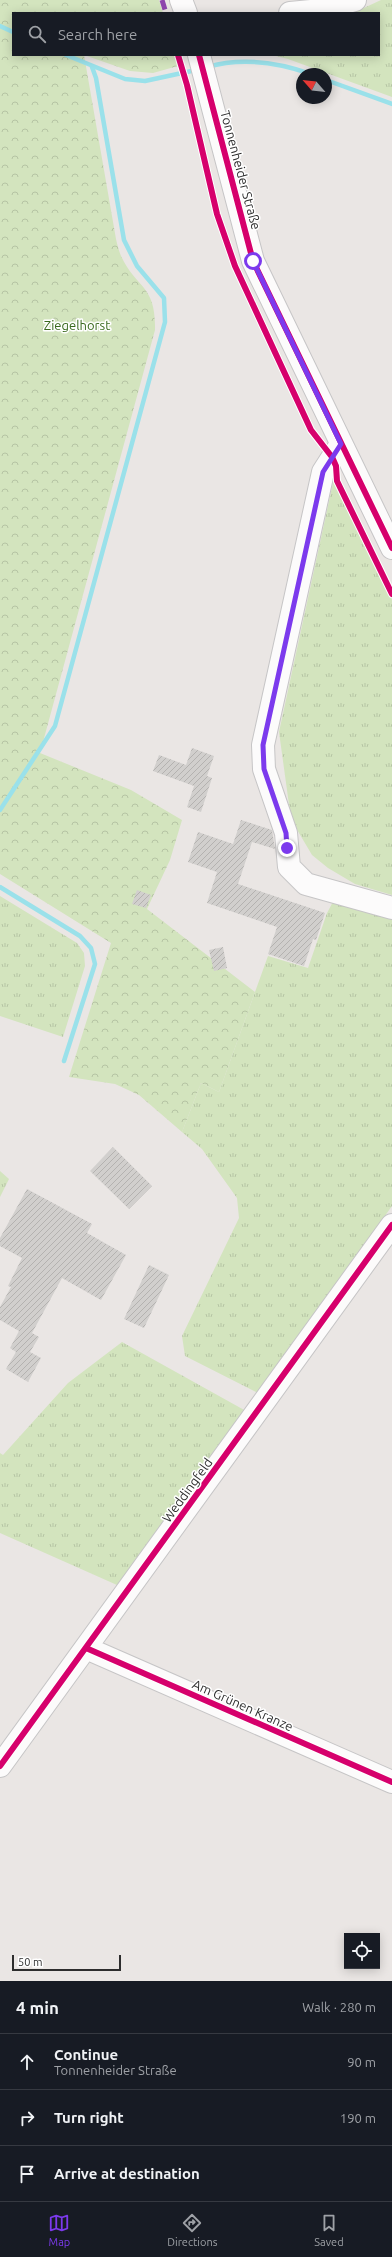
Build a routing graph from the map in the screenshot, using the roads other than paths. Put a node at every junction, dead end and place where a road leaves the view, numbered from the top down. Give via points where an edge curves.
1 (181, 0) edge
2 (355, 0) edge
3 (186, 12) edge
4 (300, 12) edge
5 (200, 56) edge
6 (341, 444) junction
7 (392, 548) edge
8 (392, 908) edge
9 (392, 1226) edge
10 (86, 1648) junction
11 (0, 1766) edge
12 (392, 1782) edge

1 - 3 street
2 - 4 street via 321,10
5 - 6 street, Tonnenheider Straße via 253,261
6 - 7 street, Tonnenheider Straße
6 - 8 street via 323,472 263,745 264,769 286,833 289,867 306,884
9 - 10 street, Weddingfeld
10 - 11 street, Weddingfeld
10 - 12 street, Am Grünen Kranze

